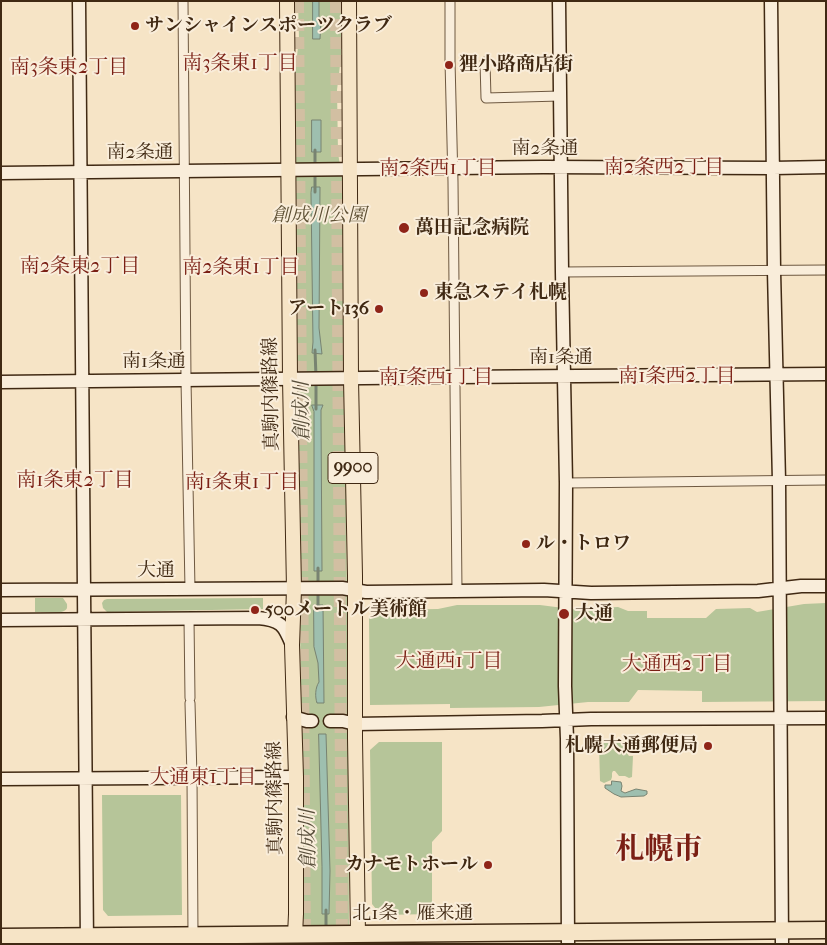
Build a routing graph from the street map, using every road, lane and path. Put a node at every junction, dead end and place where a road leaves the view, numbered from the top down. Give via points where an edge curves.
1 (79, 1) edge
2 (183, 1) edge
3 (287, 1) edge
4 (349, 1) edge
5 (450, 1) edge
6 (559, 1) edge
7 (771, 1) edge
8 (485, 62) dead end
9 (560, 96) junction
10 (561, 167) junction
11 (826, 167) edge
12 (452, 168) junction
13 (773, 168) junction
14 (288, 170) junction
15 (350, 170) junction
16 (185, 171) junction
17 (80, 172) junction
18 (1, 173) edge
19 (774, 270) junction
20 (826, 270) edge
21 (562, 272) junction
22 (826, 374) edge
23 (776, 375) junction
24 (564, 376) junction
25 (455, 377) junction
26 (290, 379) junction
27 (351, 379) junction
28 (186, 380) junction
29 (83, 381) junction
30 (1, 382) edge
31 (826, 480) edge
32 (779, 481) junction
33 (566, 483) junction
34 (826, 586) edge
35 (780, 588) junction
36 (84, 589) junction
37 (190, 589) junction
38 (294, 589) junction
39 (1, 590) edge
40 (354, 590) junction
41 (457, 592) junction
42 (566, 592) junction
43 (84, 619) junction
44 (190, 619) junction
45 (1, 620) edge
46 (292, 645) junction
47 (293, 717) junction
48 (826, 718) edge
49 (567, 720) junction
50 (780, 720) junction
51 (312, 721) joint
52 (330, 721) joint
53 (355, 724) junction
54 (192, 777) junction
55 (296, 777) junction
56 (85, 778) junction
57 (1, 779) edge
58 (826, 930) edge
59 (1, 937) edge
60 (782, 937) edge
61 (191, 938) edge
62 (568, 938) edge
63 (294, 939) edge
64 (358, 939) edge
65 (87, 940) edge

1 - 17 street
2 - 16 street
3 - 14 main road, 真駒内篠路線
4 - 15 main road, 9900
5 - 12 street
6 - 9 street
7 - 13 street
8 - 9 street via 486,98
9 - 10 street
10 - 12 street, 南2条通
10 - 13 street, 南2条通
10 - 21 street
11 - 13 street, 南2条通
12 - 15 street, 南2条通
12 - 25 street
13 - 19 street
14 - 15 street, 南2条通
14 - 16 street, 南2条通
14 - 26 main road, 真駒内篠路線
15 - 27 main road, 9900
16 - 17 street, 南2条通
16 - 28 street
17 - 18 street, 南2条通
17 - 29 street
19 - 20 street
19 - 21 street
19 - 23 street
21 - 24 street
22 - 23 street, 南1条通
23 - 24 street, 南1条通
23 - 32 street
24 - 25 street, 南1条通
24 - 33 street
25 - 27 street, 南1条通
25 - 41 street
26 - 27 street, 南1条通
26 - 28 street, 南1条通
26 - 38 main road, 真駒内篠路線
27 - 40 main road, 9900
28 - 29 street, 南1条通
28 - 37 street
29 - 30 street, 南1条通
29 - 36 street
31 - 32 street
32 - 33 street
32 - 35 street
33 - 42 street
34 - 35 street
35 - 42 street via 758,591
35 - 50 street
36 - 37 street, 大通
36 - 39 street, 大通
36 - 43 street
37 - 38 street, 大通
38 - 40 street, 大通
38 - 46 main road, 真駒内篠路線
40 - 41 street
40 - 53 main road, 9900
41 - 42 street
42 - 49 street
43 - 44 street
43 - 45 street
43 - 56 street
44 - 46 street via 268,618 286,630
44 - 54 street
46 - 47 main road, 真駒内篠路線
47 - 51 street
47 - 55 main road, 真駒内篠路線
48 - 50 street
49 - 50 street
49 - 53 street
49 - 62 street
50 - 60 street
51 - 52 street
52 - 53 street
53 - 64 main road, 9900
54 - 55 street
54 - 56 street
54 - 61 street
55 - 63 main road, 真駒内篠路線
56 - 57 street
56 - 65 street
58 - 60 highway, 北1条・雁来通
59 - 65 highway, 北1条・雁来通
60 - 62 highway, 北1条・雁来通
61 - 63 highway, 北1条・雁来通
61 - 65 highway, 北1条・雁来通
62 - 64 highway, 北1条・雁来通
63 - 64 highway, 北1条・雁来通 via 326,935

